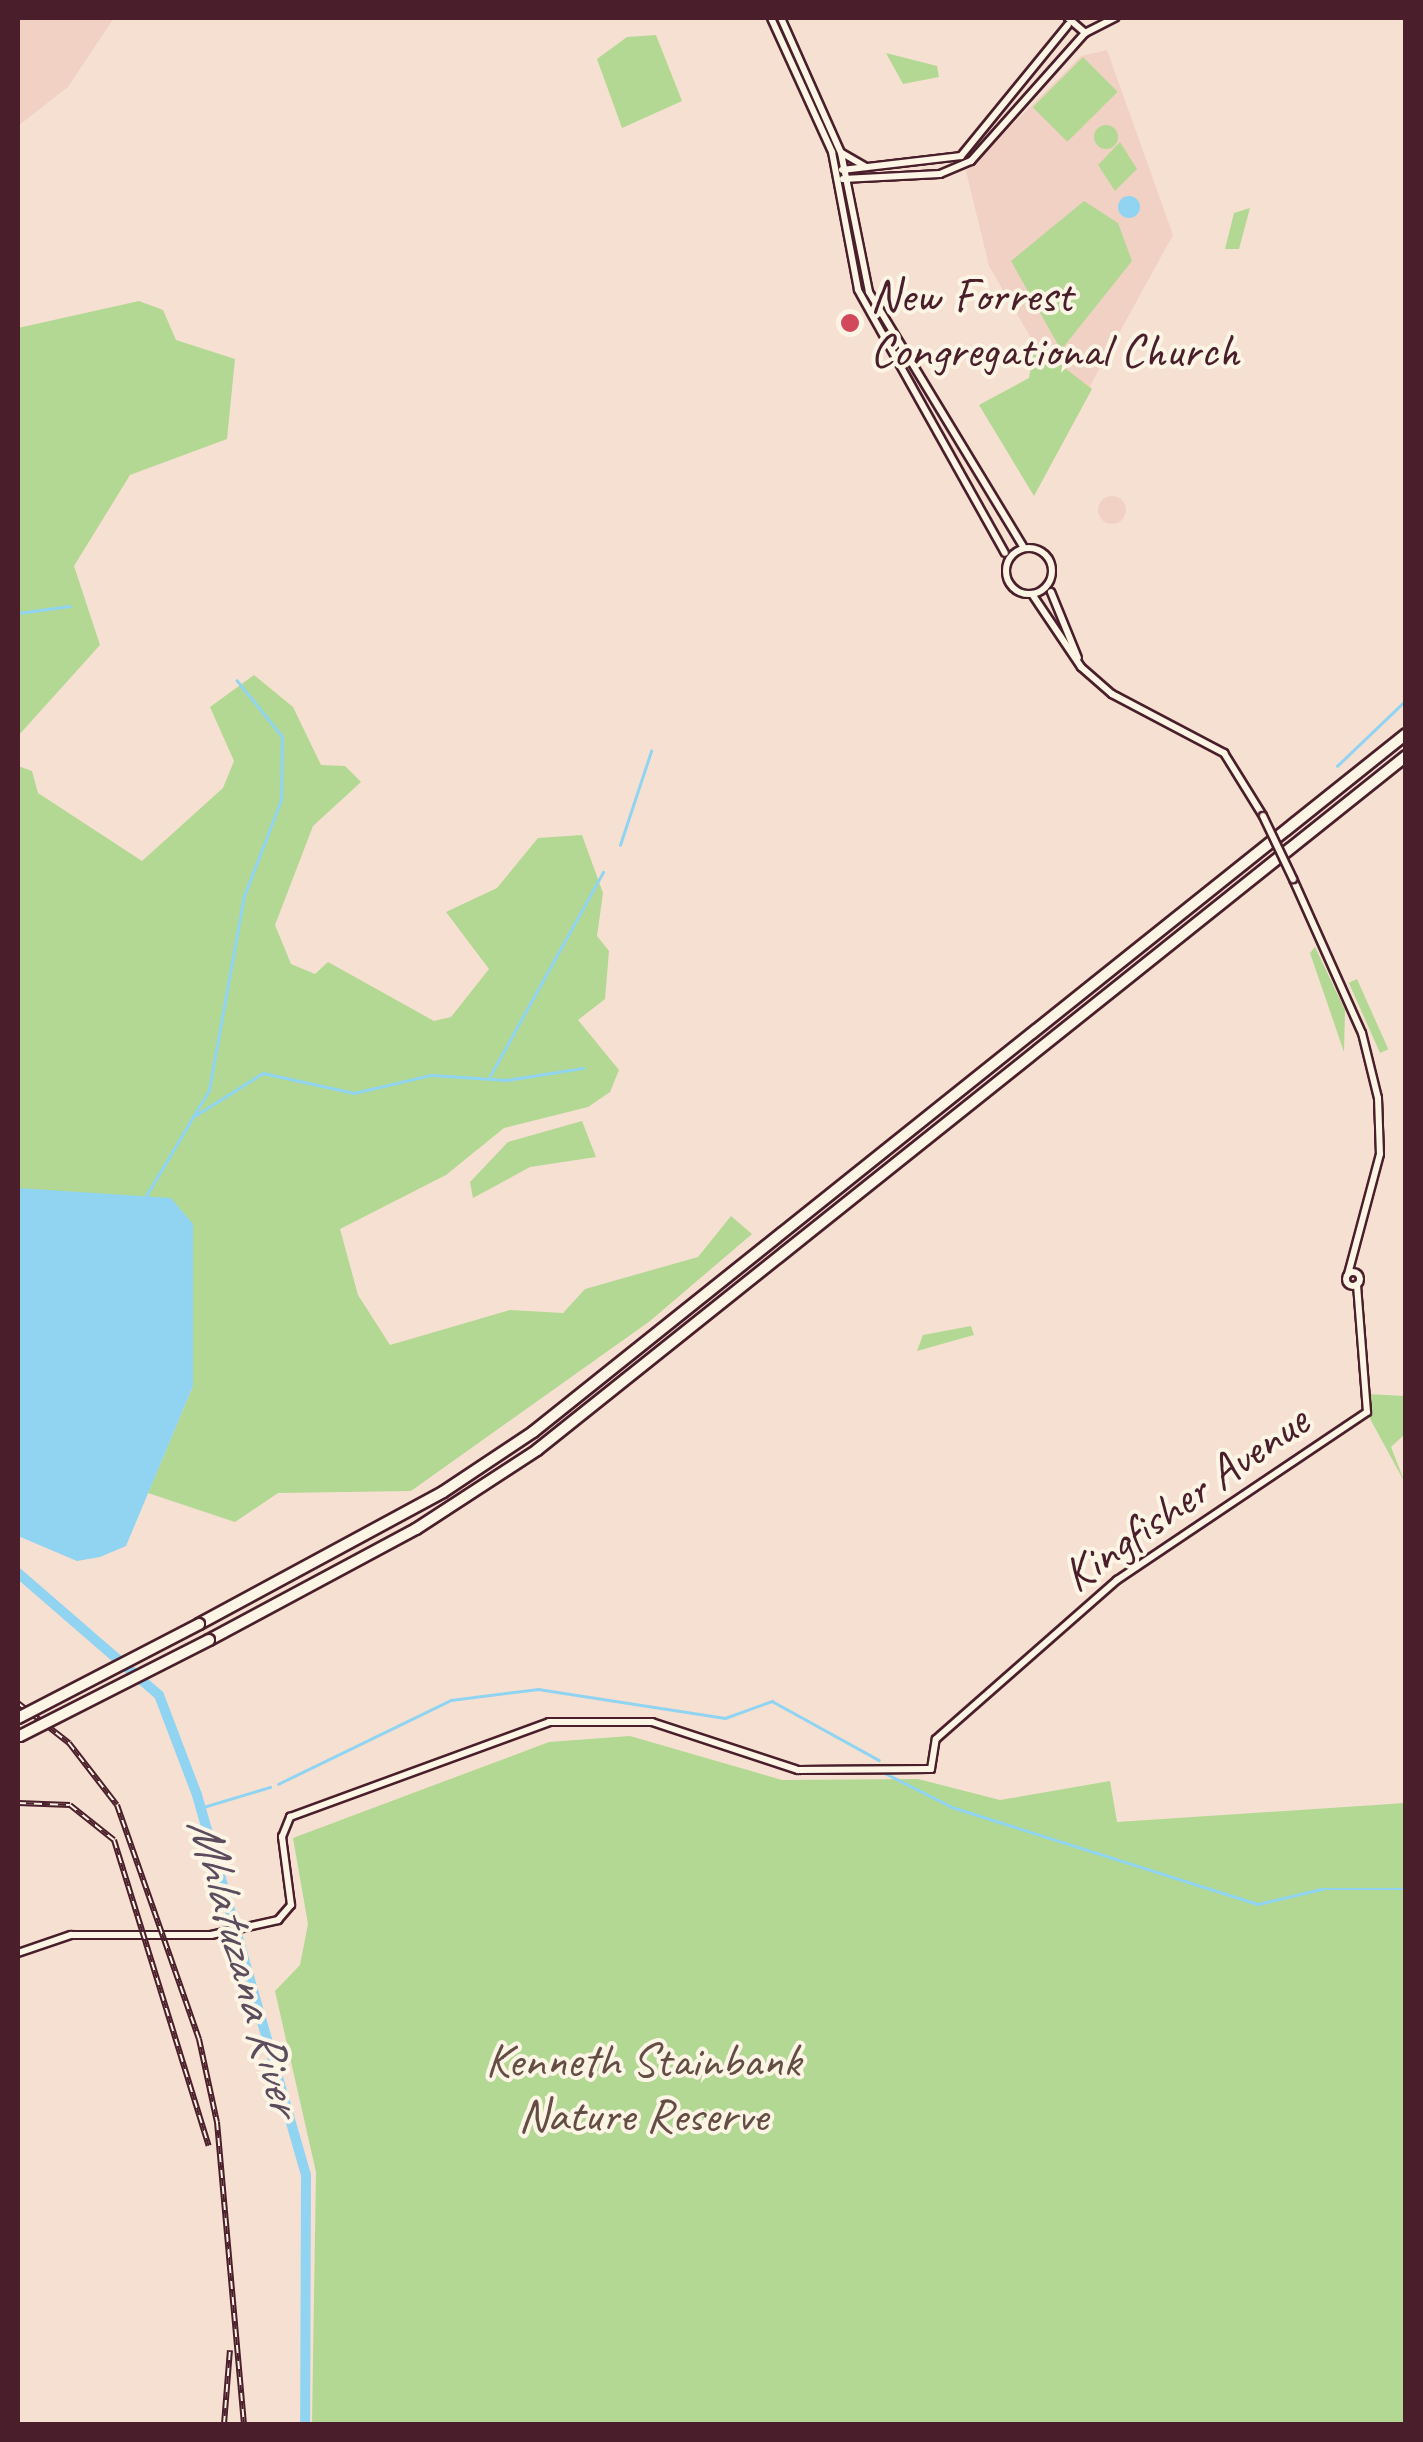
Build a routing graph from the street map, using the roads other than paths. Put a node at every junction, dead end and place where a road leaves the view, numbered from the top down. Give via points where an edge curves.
1 (771, 18) edge
2 (782, 18) edge
3 (1115, 18) edge
4 (1068, 21) edge
5 (1085, 33) junction
6 (841, 153) junction
7 (870, 168) junction
8 (841, 175) junction
9 (867, 178) junction
10 (850, 198) junction
11 (910, 364) junction
12 (902, 370) junction
13 (962, 450) junction
14 (953, 454) junction
15 (1023, 546) junction
16 (1005, 554) junction
17 (1051, 590) junction
18 (1032, 594) junction
19 (1090, 676) junction
20 (1406, 734) edge
21 (1406, 756) edge
22 (1355, 1258) junction
23 (1348, 1274) junction
24 (1357, 1274) junction
25 (1353, 1284) junction
26 (18, 1718) edge
27 (19, 1737) edge
28 (18, 1953) edge

1 - 8 street
2 - 6 street
3 - 5 street
4 - 5 street
4 - 7 street via 971,149 931,165
5 - 9 street via 971,162 940,174
6 - 7 street
6 - 8 street
7 - 8 street
8 - 9 street
8 - 10 street
8 - 12 street via 858,290
9 - 10 street
10 - 11 street via 864,280
11 - 12 street
11 - 13 street
12 - 14 street
13 - 14 street
13 - 15 street
14 - 16 street
15 - 16 street
15 - 17 street via 1052,570
16 - 18 street via 1004,570
17 - 18 street
17 - 19 street
18 - 19 street
19 - 22 street, bridge via 1224,753 1292,879 1362,1033 1378,1098 1380,1154
20 - 26 highway, bridge via 533,1432 443,1492
21 - 27 highway, bridge via 537,1450 416,1529
22 - 23 street
22 - 24 street
23 - 24 street
23 - 25 street
24 - 25 street
25 - 28 street, Kingfisher Avenue via 1366,1412 1117,1580 936,1740 931,1769 798,1770 652,1722 566,1720 284,1823 291,1905 278,1920 222,1933 71,1935

